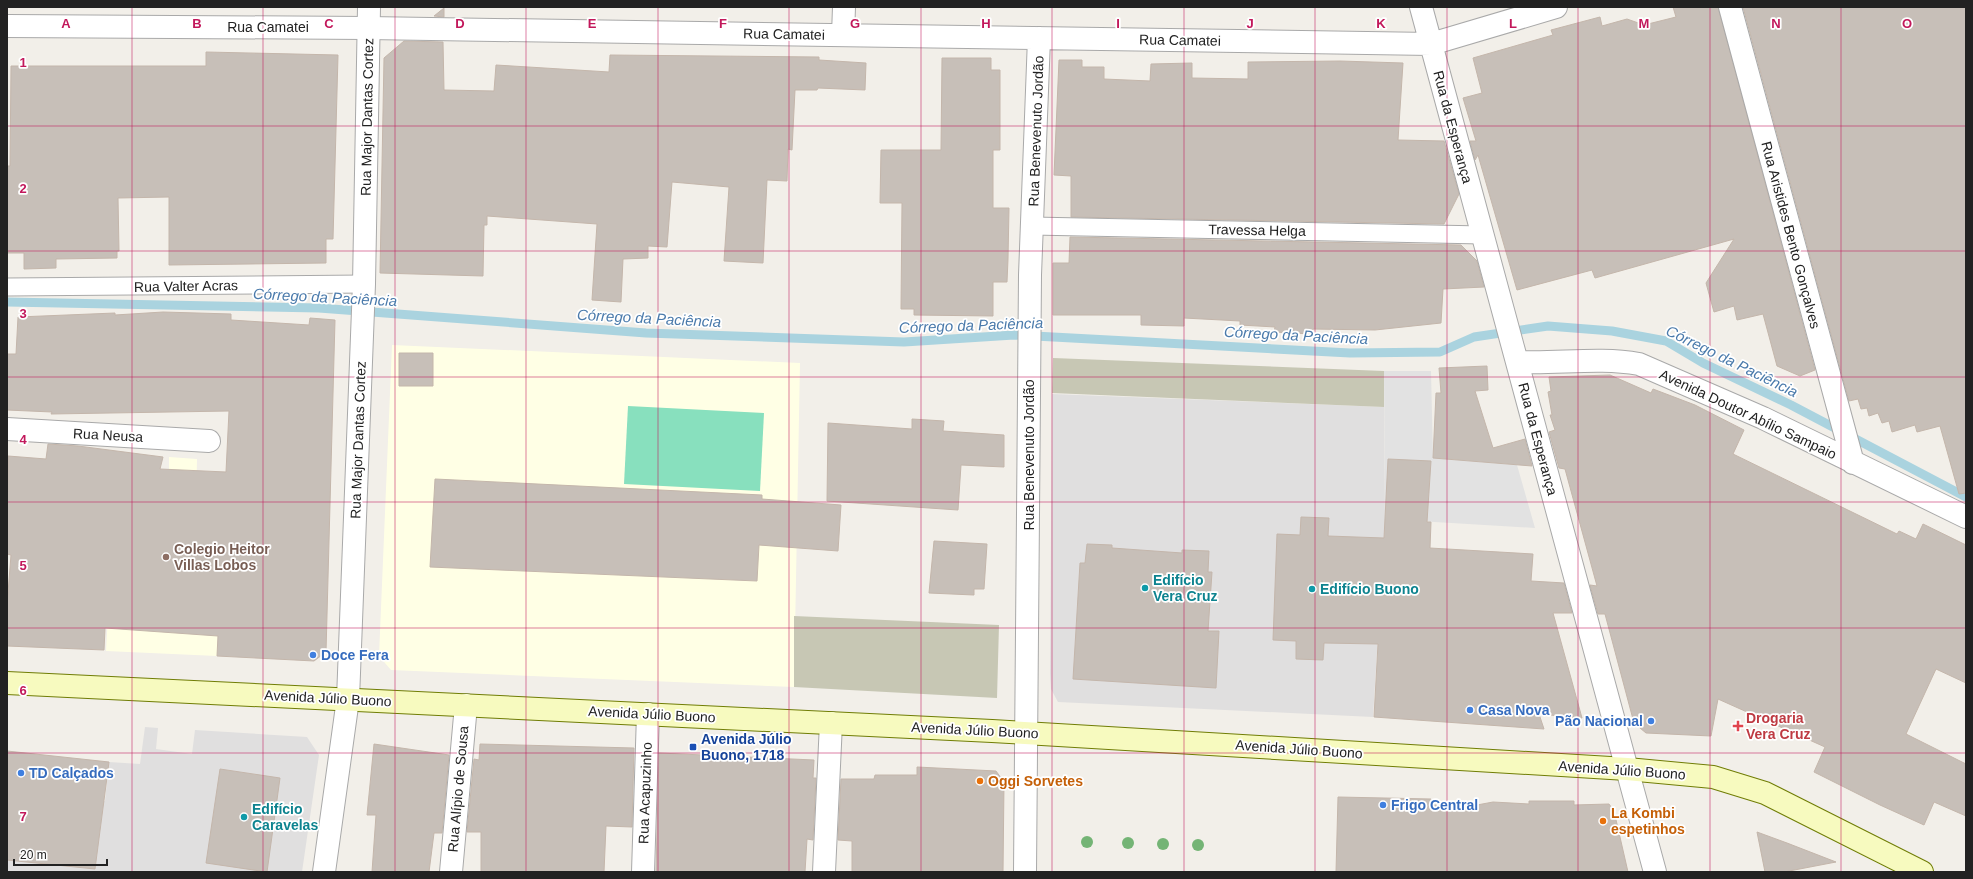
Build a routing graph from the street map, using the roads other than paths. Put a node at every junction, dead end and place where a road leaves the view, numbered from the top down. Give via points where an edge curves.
1 (844, 7) edge
2 (1420, 7) edge
3 (1556, 7) edge
4 (1730, 7) edge
5 (369, 17) edge
6 (7, 26) edge
7 (843, 35) junction
8 (1039, 38) junction
9 (1431, 44) junction
10 (1032, 226) junction
11 (1483, 235) junction
12 (7, 287) edge
13 (364, 287) junction
14 (1517, 360) junction
15 (7, 429) edge
16 (209, 441) dead end
17 (1853, 463) junction
18 (1966, 517) edge
19 (7, 683) edge
20 (348, 699) junction
21 (466, 705) junction
22 (648, 714) junction
23 (831, 723) junction
24 (1027, 733) junction
25 (1627, 769) junction
26 (324, 872) edge
27 (450, 872) edge
28 (643, 872) edge
29 (824, 872) edge
30 (1025, 872) edge
31 (1655, 872) edge
32 (1922, 872) edge

1 - 7 street
2 - 9 street, Rua da Esperança
3 - 9 street, Rua Camatei
4 - 17 street, Rua Aristides Bento Gonçalves
5 - 6 street, Rua Camatei
5 - 7 street, Rua Camatei
5 - 13 street, Rua Major Dantas Cortez
7 - 8 street, Rua Camatei
8 - 9 street, Rua Camatei
8 - 10 street, Rua Benevenuto Jordão
9 - 11 street, Rua da Esperança
10 - 11 lane, Travessa Helga
10 - 24 street, Rua Benevenuto Jordão via 1029,315
11 - 14 street, Rua da Esperança
12 - 13 lane, Rua Valter Acras
13 - 20 street, Rua Major Dantas Cortez
14 - 17 street, Avenida Doutor Abílio Sampaio via 1547,363 1619,361 1639,364 1763,418
14 - 25 street, Rua da Esperança
15 - 16 street, Rua Neusa
17 - 18 street, Avenida Doutor Abílio Sampaio
19 - 20 main road, Avenida Júlio Buono
20 - 21 main road, Avenida Júlio Buono
20 - 26 street, Rua Major Dantas Cortez
21 - 22 main road, Avenida Júlio Buono
21 - 27 street, Rua Alípio de Sousa
22 - 23 main road, Avenida Júlio Buono
22 - 28 street, Rua Acapuzinho
23 - 24 main road, Avenida Júlio Buono
23 - 29 street
24 - 25 main road, Avenida Júlio Buono
24 - 30 street, Rua Benevenuto Jordão
25 - 31 street, Rua da Esperança
25 - 32 main road, Avenida Júlio Buono via 1713,776 1765,793

